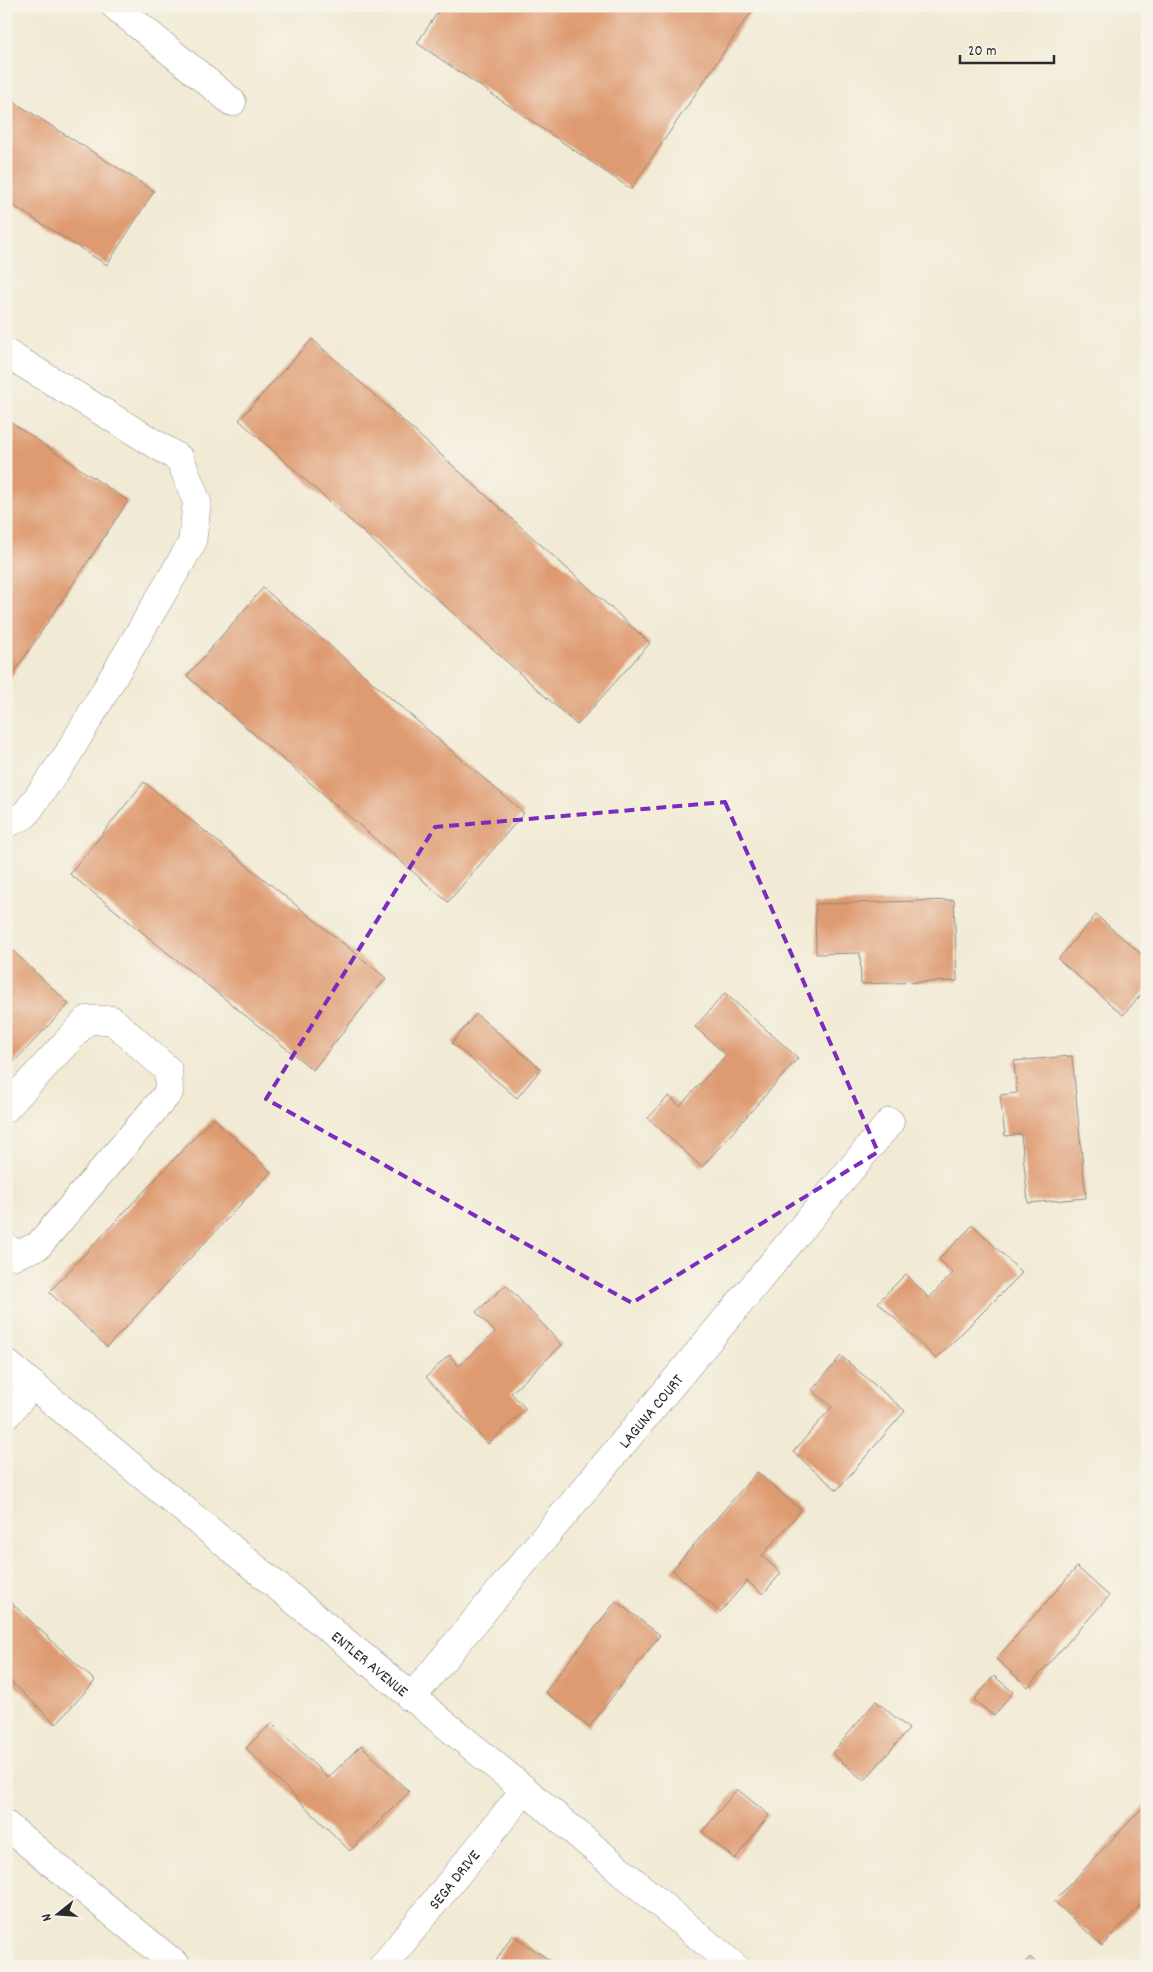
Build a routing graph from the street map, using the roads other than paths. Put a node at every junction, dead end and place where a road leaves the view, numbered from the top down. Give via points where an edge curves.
1 (115, 6) edge
2 (232, 102) dead end
3 (6, 353) edge
4 (6, 824) edge
5 (6, 1108) edge
6 (890, 1122) dead end
7 (6, 1247) edge
8 (6, 1363) edge
9 (32, 1385) junction
10 (6, 1416) edge
11 (411, 1698) junction
12 (525, 1790) junction
13 (6, 1825) edge
14 (177, 1966) edge
15 (383, 1966) edge
16 (734, 1966) edge

1 - 2 street
3 - 4 street via 180,459 197,502 192,544 73,746 25,815
5 - 7 street via 87,1020 112,1020 168,1070 169,1092 38,1246 15,1256
6 - 11 street, LAGUNA COURT
8 - 9 street, ENTLER AVENUE
9 - 10 street
9 - 11 street, ENTLER AVENUE
11 - 12 street, ENTLER AVENUE
12 - 15 street, SEGA DRIVE
12 - 16 street, ENTLER AVENUE
13 - 14 street

